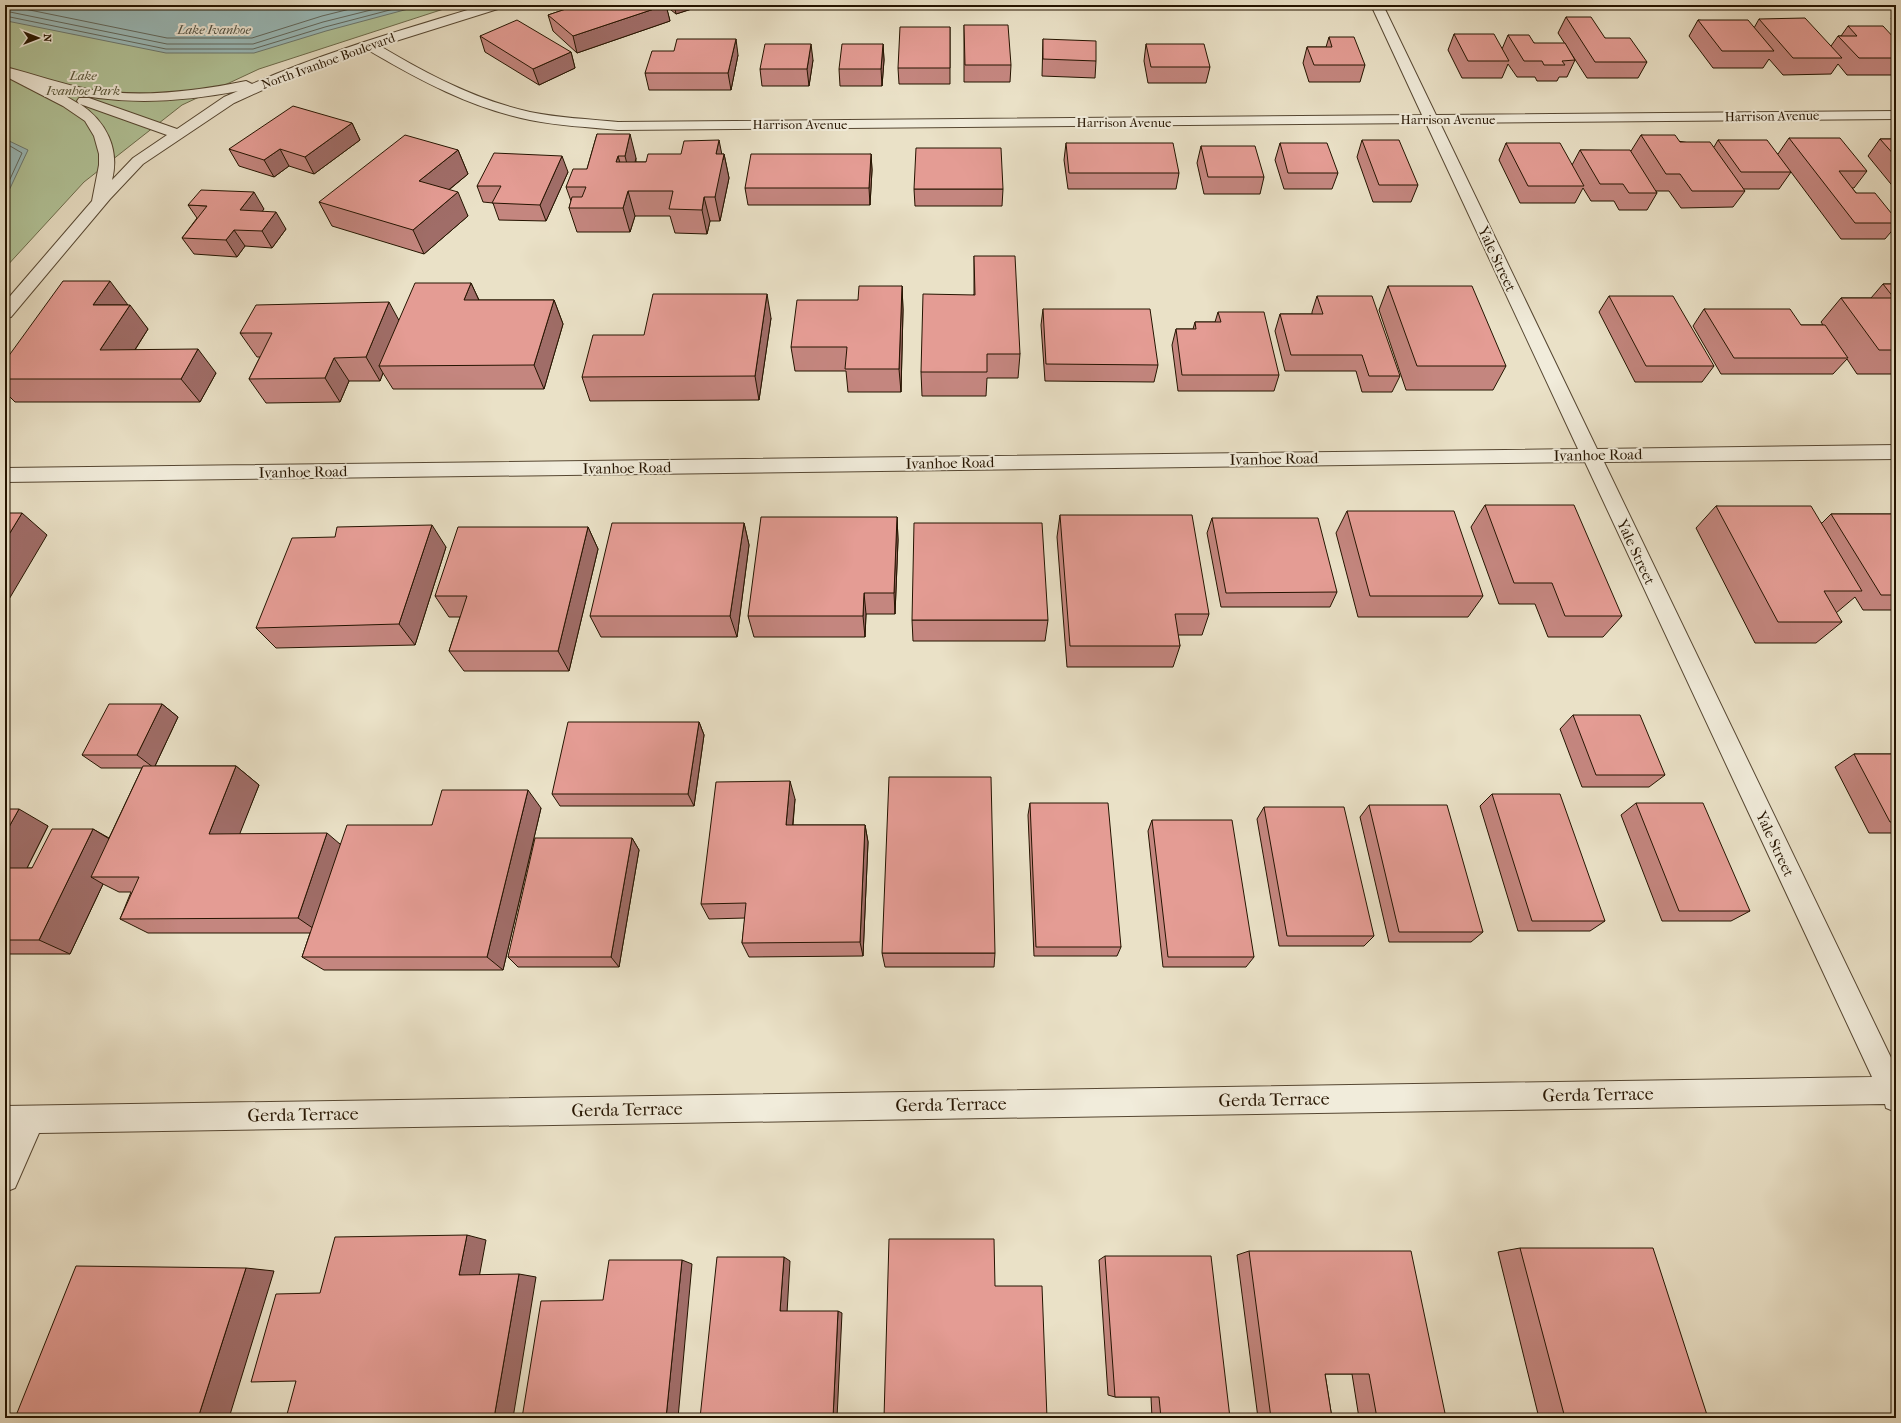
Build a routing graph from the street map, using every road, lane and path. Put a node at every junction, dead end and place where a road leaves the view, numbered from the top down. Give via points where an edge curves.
1 (497, 5) edge
2 (1377, 5) edge
3 (369, 45) junction
4 (5, 69) edge
5 (23, 75) junction
6 (284, 75) junction
7 (1896, 115) edge
8 (1431, 119) junction
9 (178, 134) junction
10 (98, 203) junction
11 (5, 313) edge
12 (1896, 452) edge
13 (1591, 455) junction
14 (5, 475) edge
15 (1895, 1093) edge
16 (18, 1120) edge
17 (5, 1178) edge

1 - 3 street, North Ivanhoe Boulevard
2 - 8 street, Yale Street
3 - 6 street, North Ivanhoe Boulevard
3 - 8 street, Harrison Avenue via 423,77 470,99 530,116 618,126
4 - 5 street
4 - 10 street via 78,109 96,125 104,143 106,171
5 - 6 street via 77,92 113,96 154,96 231,88
5 - 9 street via 89,103
6 - 9 street, North Ivanhoe Boulevard via 229,100
7 - 8 street, Harrison Avenue
8 - 13 street, Yale Street
9 - 10 street, North Ivanhoe Boulevard via 138,161
10 - 11 street, North Ivanhoe Boulevard
12 - 13 street, Ivanhoe Road
13 - 14 street, Ivanhoe Road
13 - 15 street, Yale Street
15 - 16 street, Gerda Terrace
16 - 17 street

